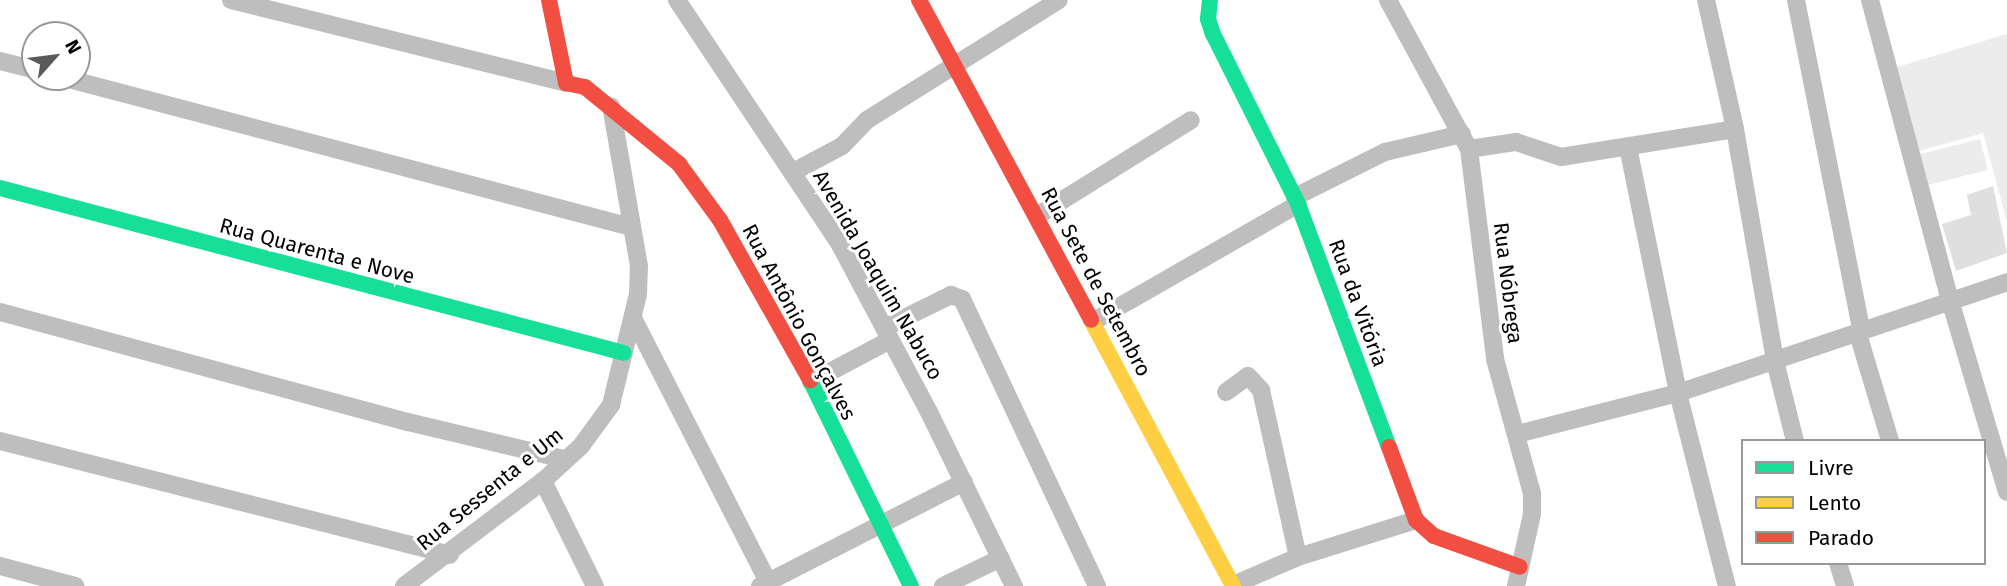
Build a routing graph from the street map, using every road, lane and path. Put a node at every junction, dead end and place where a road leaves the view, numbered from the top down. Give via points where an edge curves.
1 (231, 0) edge
2 (549, 0) edge
3 (677, 0) edge
4 (919, 0) edge
5 (1059, 0) edge
6 (1210, 0) edge
7 (1388, 0) edge
8 (1706, 0) edge
9 (1796, 0) edge
10 (1870, 0) edge
11 (0, 61) edge
12 (21, 66) edge
13 (955, 67) junction
14 (566, 83) junction
15 (91, 85) edge
16 (611, 106) junction
17 (1191, 120) dead end
18 (1735, 129) junction
19 (1466, 142) junction
20 (1628, 147) junction
21 (793, 172) junction
22 (0, 188) edge
23 (1297, 201) junction
24 (1037, 216) junction
25 (631, 227) junction
26 (2007, 282) edge
27 (1950, 300) junction
28 (0, 312) edge
29 (633, 318) junction
30 (1094, 321) junction
31 (1860, 333) junction
32 (887, 334) junction
33 (624, 353) junction
34 (1775, 361) junction
35 (811, 382) junction
36 (1226, 391) dead end
37 (1678, 393) junction
38 (1517, 434) junction
39 (1795, 439) edge
40 (1889, 439) edge
41 (0, 441) edge
42 (563, 459) junction
43 (543, 481) junction
44 (964, 482) junction
45 (2007, 492) edge
46 (1416, 520) junction
47 (880, 525) junction
48 (450, 555) junction
49 (1298, 557) junction
50 (1001, 558) junction
51 (1839, 565) edge
52 (0, 566) edge
53 (1520, 567) junction
54 (766, 585) edge
55 (75, 586) edge
56 (404, 586) edge
57 (595, 586) edge
58 (911, 586) edge
59 (943, 586) edge
60 (1014, 586) edge
61 (1097, 586) edge
62 (1233, 586) edge
63 (1516, 586) edge
64 (1727, 586) edge
65 (1845, 586) edge

1 - 14 street
2 - 14 street
3 - 21 street, Avenida Joaquim Nabuco
4 - 13 street, Rua Sete de Setembro
5 - 13 street
6 - 23 street, Rua da Vitória via 1208,19 1236,86
7 - 19 street, Rua Nóbrega
8 - 18 street
9 - 31 street
10 - 27 street
11 - 12 street
13 - 21 street via 867,120 842,146
13 - 24 street, Rua Sete de Setembro
14 - 16 street via 585,87
15 - 25 street
16 - 25 street, Rua Sessenta e Um
16 - 35 street, Rua Antônio Gonçalves via 679,164 702,193
17 - 24 street
18 - 20 street
18 - 34 street
19 - 20 street via 1516,142 1562,157
19 - 23 street via 1385,152
19 - 38 street, Rua Nóbrega via 1495,359
20 - 37 street
21 - 32 street, Avenida Joaquim Nabuco via 838,241
22 - 33 street, Rua Quarenta e Nove
23 - 30 street
23 - 46 street, Rua da Vitória
24 - 30 street, Rua Sete de Setembro
25 - 29 street, Rua Sessenta e Um via 639,267
26 - 27 street
27 - 31 street
27 - 45 street
28 - 42 street
29 - 33 street, Rua Sessenta e Um
29 - 54 street
30 - 62 street, Rua Sete de Setembro
31 - 34 street
31 - 40 street
32 - 35 street
32 - 44 street, Avenida Joaquim Nabuco
32 - 61 street via 951,295 962,299
33 - 42 street, Rua Sessenta e Um via 611,405 580,446
34 - 37 street
34 - 39 street
35 - 47 street, Rua Antônio Gonçalves
36 - 49 street via 1248,376 1261,390
37 - 38 street
37 - 64 street
38 - 53 street, Rua Nóbrega via 1532,514
41 - 48 street
42 - 43 street, Rua Sessenta e Um
43 - 48 street, Rua Sessenta e Um
43 - 57 street
44 - 47 street
44 - 50 street, Avenida Joaquim Nabuco
46 - 49 street
46 - 53 street via 1434,536
47 - 54 street
47 - 58 street, Rua Antônio Gonçalves
48 - 56 street, Rua Sessenta e Um
49 - 62 street
50 - 59 street
50 - 60 street, Avenida Joaquim Nabuco
51 - 65 street
52 - 55 street
53 - 63 street, Rua Nóbrega

